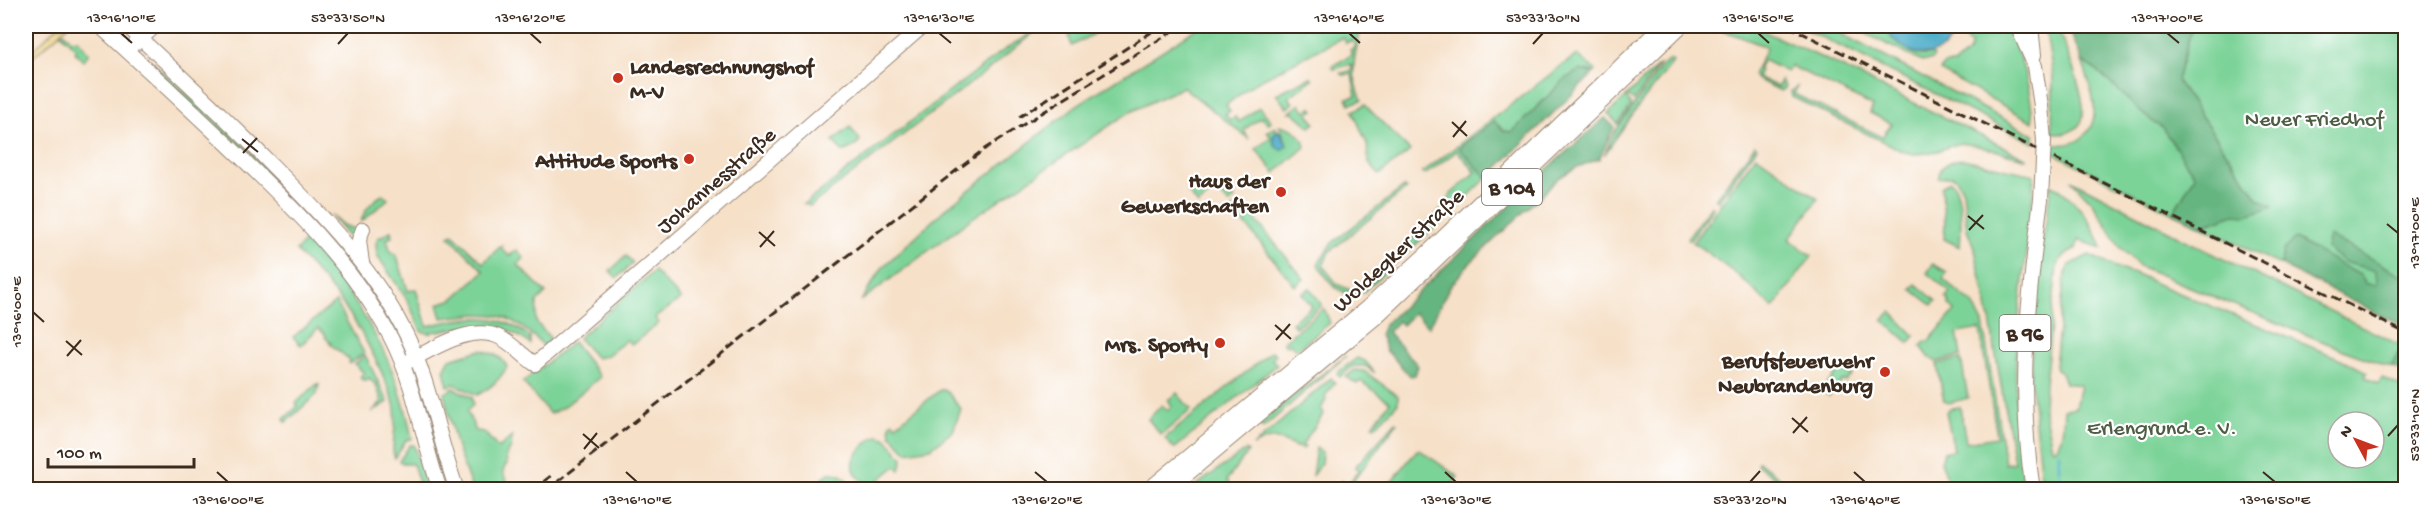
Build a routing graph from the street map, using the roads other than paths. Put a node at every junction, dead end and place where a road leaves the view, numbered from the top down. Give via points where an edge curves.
1 (100, 26) edge
2 (130, 26) edge
3 (155, 26) edge
4 (923, 26) edge
5 (1662, 26) edge
6 (1681, 26) edge
7 (2018, 26) edge
8 (2031, 26) edge
9 (141, 39) junction
10 (117, 41) junction
11 (128, 51) junction
12 (2035, 66) junction
13 (363, 229) dead end
14 (363, 265) junction
15 (417, 358) junction
16 (403, 364) junction
17 (440, 489) edge
18 (457, 489) edge
19 (1148, 489) edge
20 (1168, 489) edge
21 (2033, 489) edge

1 - 10 main road
2 - 9 main road
2 - 10 main road
3 - 9 main road
4 - 15 main road, Johannesstraße via 535,364 502,339 478,333
5 - 19 main road, Woldegker Straße / B 104 via 1424,256
6 - 20 main road, Woldegker Straße / B 104 via 1376,317
7 - 12 main road, B 96
8 - 12 main road, B 96
9 - 11 main road
9 - 14 main road via 323,215
10 - 11 main road
11 - 16 main road via 314,229 367,300
12 - 21 main road, B 96, bridge via 2044,141 2024,363
13 - 14 main road via 359,240
14 - 15 main road via 391,306
15 - 16 main road
15 - 18 main road
16 - 17 main road

